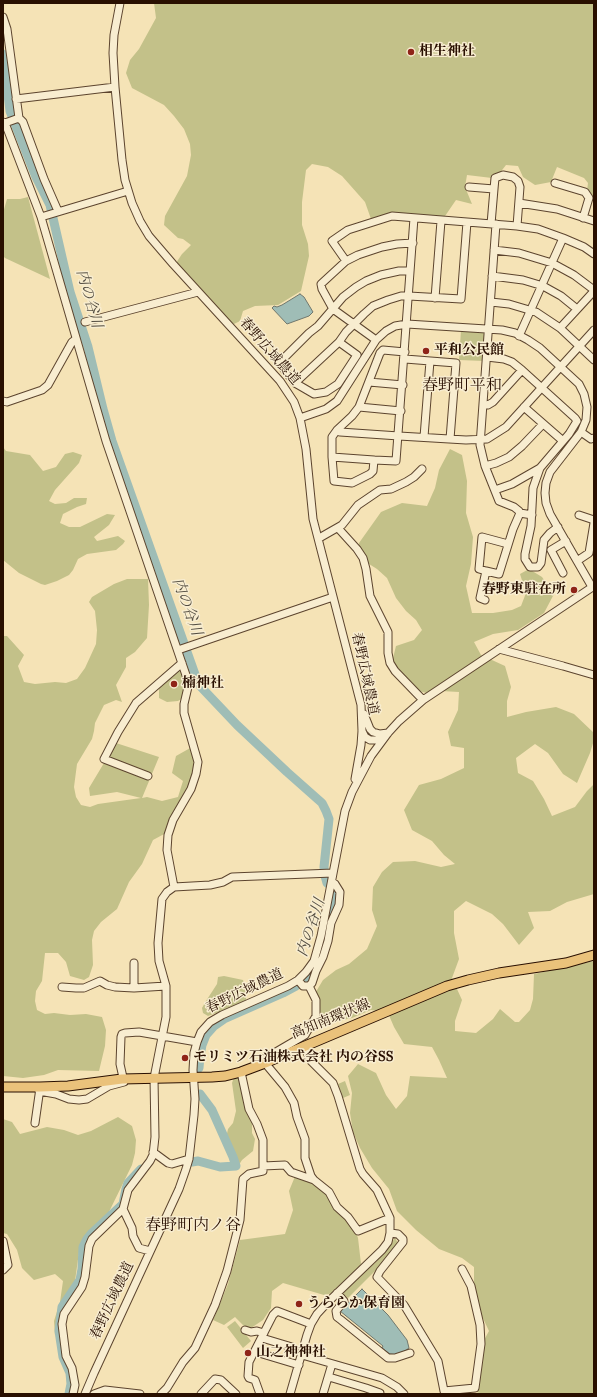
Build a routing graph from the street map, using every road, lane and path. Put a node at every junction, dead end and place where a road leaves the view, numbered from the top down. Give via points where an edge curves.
1 (120, 3) edge
2 (3, 17) edge
3 (115, 87) junction
4 (16, 99) junction
5 (18, 119) junction
6 (5, 123) edge
7 (555, 183) dead end
8 (469, 187) dead end
9 (494, 189) junction
10 (128, 191) junction
11 (519, 203) junction
12 (57, 212) junction
13 (43, 216) junction
14 (414, 218) junction
15 (583, 218) junction
16 (441, 221) junction
17 (594, 221) edge
18 (466, 222) junction
19 (494, 224) junction
20 (517, 226) junction
21 (564, 238) junction
22 (413, 243) junction
23 (494, 250) junction
24 (594, 254) edge
25 (346, 261) junction
26 (552, 263) junction
27 (410, 271) junction
28 (492, 276) junction
29 (542, 286) junction
30 (594, 291) edge
31 (198, 292) junction
32 (409, 296) junction
33 (435, 298) junction
34 (491, 302) junction
35 (332, 309) junction
36 (577, 309) junction
37 (531, 310) junction
38 (85, 322) dead end
39 (354, 324) junction
40 (407, 324) junction
41 (560, 328) junction
42 (489, 330) junction
43 (594, 330) edge
44 (520, 336) junction
45 (76, 339) junction
46 (376, 340) junction
47 (339, 342) junction
48 (579, 346) junction
49 (405, 355) junction
50 (487, 357) junction
51 (594, 360) edge
52 (430, 361) junction
53 (561, 367) junction
54 (522, 370) junction
55 (296, 382) junction
56 (369, 382) junction
57 (403, 385) junction
58 (542, 388) junction
59 (3, 401) edge
60 (483, 404) junction
61 (359, 407) junction
62 (524, 407) junction
63 (401, 411) junction
64 (300, 418) junction
65 (544, 424) junction
66 (337, 430) junction
67 (581, 432) junction
68 (399, 436) junction
69 (424, 437) junction
70 (594, 438) edge
71 (450, 439) junction
72 (481, 440) junction
73 (563, 441) junction
74 (332, 457) junction
75 (374, 460) junction
76 (485, 466) junction
77 (540, 468) junction
78 (422, 469) dead end
79 (494, 490) junction
80 (520, 513) junction
81 (532, 515) junction
82 (579, 515) dead end
83 (594, 522) edge
84 (558, 527) junction
85 (338, 528) junction
86 (318, 538) junction
87 (566, 541) junction
88 (508, 544) junction
89 (577, 561) junction
90 (486, 571) junction
91 (563, 573) dead end
92 (593, 587) edge
93 (333, 597) junction
94 (485, 600) dead end
95 (499, 649) junction
96 (179, 650) junction
97 (182, 663) junction
98 (594, 675) edge
99 (423, 700) junction
100 (360, 705) junction
101 (362, 731) junction
102 (388, 732) junction
103 (382, 740) junction
104 (148, 776) dead end
105 (352, 792) junction
106 (328, 874) junction
107 (332, 882) junction
108 (174, 887) junction
109 (594, 955) edge
110 (134, 963) dead end
111 (302, 983) junction
112 (166, 986) junction
113 (62, 987) dead end
114 (134, 988) junction
115 (163, 1035) junction
116 (197, 1042) junction
117 (304, 1046) junction
118 (265, 1063) junction
119 (241, 1072) junction
120 (193, 1077) junction
121 (154, 1078) junction
122 (122, 1079) junction
123 (3, 1087) edge
124 (40, 1089) junction
125 (35, 1123) dead end
126 (153, 1155) junction
127 (189, 1159) junction
128 (263, 1166) junction
129 (314, 1180) junction
130 (123, 1209) junction
131 (390, 1218) junction
132 (390, 1233) junction
133 (3, 1241) edge
134 (150, 1251) junction
135 (3, 1270) edge
136 (462, 1270) dead end
137 (337, 1293) junction
138 (341, 1320) junction
139 (311, 1324) junction
140 (245, 1330) dead end
141 (263, 1336) junction
142 (381, 1346) dead end
143 (292, 1347) dead end
144 (255, 1351) junction
145 (410, 1352) dead end
146 (302, 1355) junction
147 (332, 1364) junction
148 (299, 1365) junction
149 (328, 1377) junction
150 (74, 1394) edge
151 (85, 1394) edge
152 (94, 1394) edge
153 (140, 1394) edge
154 (160, 1394) edge
155 (201, 1394) edge
156 (236, 1394) edge
157 (261, 1394) edge
158 (290, 1394) edge
159 (323, 1394) edge
160 (380, 1394) edge
161 (404, 1394) edge

1 - 3 street, 春野広域農道 via 114,35
2 - 4 street via 7,29
3 - 4 street
3 - 10 street, 春野広域農道 via 122,160
4 - 5 street
5 - 6 street
5 - 12 street via 23,122
6 - 13 street
7 - 15 street via 585,192 589,198
8 - 9 street
9 - 11 street via 495,178 503,175 513,177 520,187
9 - 19 street
10 - 12 street
10 - 31 street, 春野広域農道 via 149,236
11 - 15 street via 557,209
11 - 20 street
12 - 13 street
13 - 45 street
14 - 16 street
14 - 22 street
14 - 25 street via 392,216 348,230 332,241
15 - 17 street
16 - 18 street
16 - 33 street
18 - 19 street
18 - 33 street via 461,299
19 - 20 street
19 - 23 street
20 - 21 street via 538,229
21 - 24 street
21 - 26 street
22 - 25 street via 382,247
22 - 27 street
23 - 26 street via 518,253
23 - 28 street
25 - 35 street via 321,284
26 - 29 street
26 - 30 street via 574,275
27 - 32 street
27 - 35 street via 381,275 366,281
28 - 29 street via 523,280
28 - 34 street
29 - 36 street via 561,296
29 - 37 street
30 - 36 street
31 - 38 street
31 - 64 street, 春野広域農道 via 280,381 294,402
32 - 33 street
32 - 39 street via 400,296 373,306
32 - 40 street
34 - 37 street
34 - 42 street
35 - 39 street
35 - 55 street via 279,363
36 - 41 street
37 - 41 street
37 - 44 street
39 - 46 street
39 - 47 street
40 - 42 street
40 - 46 street via 394,326
40 - 49 street
41 - 48 street
42 - 44 street via 502,330
42 - 50 street
43 - 48 street
44 - 53 street via 540,348
45 - 59 street via 48,385 42,390 7,402
45 - 96 street via 111,456
46 - 64 street via 337,401 326,409
47 - 55 street
47 - 55 street via 357,356 338,384 326,392 314,394
48 - 51 street
48 - 53 street
49 - 52 street
49 - 56 street via 383,350
49 - 57 street
50 - 54 street via 504,359
50 - 60 street
52 - 69 street
52 - 71 street via 456,363
53 - 58 street
53 - 67 street via 579,384 584,394 586,420
54 - 58 street
54 - 60 street via 493,402
56 - 57 street
56 - 61 street
57 - 63 street
58 - 62 street
58 - 73 street via 577,421
60 - 72 street
61 - 63 street
61 - 66 street
62 - 65 street
62 - 72 street via 496,435
63 - 68 street
64 - 86 street, 春野広域農道 via 313,519
65 - 73 street
65 - 76 street via 509,457
66 - 68 street
66 - 74 street via 332,437
67 - 70 street via 591,439
67 - 84 street via 550,472 546,483 546,502
68 - 69 street
68 - 75 street via 396,461
69 - 71 street
71 - 72 street
72 - 76 street
73 - 77 street
74 - 75 street
74 - 75 street via 334,481 352,483 373,471
76 - 79 street
77 - 79 street via 512,484
77 - 81 street via 533,488
78 - 85 street via 406,482 391,489 380,490 358,505
79 - 80 street via 499,501 514,507
80 - 81 street
80 - 88 street
81 - 84 street via 525,554 530,567 538,567 541,563 544,540
82 - 83 street
83 - 89 street via 589,553
84 - 87 street
85 - 86 street
85 - 99 street via 363,558 370,596 388,632 390,663
86 - 93 street, 春野広域農道
87 - 89 street
87 - 91 street via 551,550
88 - 90 street via 499,574
88 - 90 street via 482,537 479,569
89 - 92 street
90 - 94 street via 480,598
92 - 95 street, 春野広域農道
93 - 96 street
93 - 100 street, 春野広域農道
95 - 98 street
95 - 99 street, 春野広域農道
96 - 97 street
97 - 104 street via 136,703 104,759
97 - 108 street via 188,687 184,713 198,762 191,789 173,820 168,835 167,850
99 - 102 street, 春野広域農道
100 - 101 street, 春野広域農道
100 - 102 street via 373,732
101 - 103 street via 370,740
101 - 105 street, 春野広域農道
102 - 103 street, 春野広域農道
103 - 105 street, 春野広域農道
105 - 106 street, 春野広域農道
106 - 107 street, 春野広域農道
106 - 108 street via 242,876 210,885
107 - 111 street, 春野広域農道 via 318,949
107 - 111 street via 340,892 339,905 312,983
108 - 112 street via 162,899 158,931 159,961
109 - 117 main road, 高知南環状線 via 566,963 499,973 447,986
110 - 114 street
111 - 116 street, 春野広域農道 via 283,988 222,1015 210,1022 201,1032
111 - 118 street via 316,1000 316,1016 305,1036 264,1059
112 - 114 street
112 - 115 street
113 - 114 street via 84,988 100,981 107,985
115 - 116 street
115 - 121 street
115 - 122 street via 139,1032 122,1034
116 - 120 street, 春野広域農道
117 - 118 main road, 高知南環状線
117 - 131 street via 311,1061 332,1083 360,1169 377,1190
118 - 119 main road, 高知南環状線
118 - 129 street via 294,1102 305,1139 305,1158
119 - 120 main road, 高知南環状線
119 - 128 street via 249,1109 263,1140
120 - 121 main road, 高知南環状線
120 - 127 street, 春野広域農道 via 194,1115
121 - 122 main road, 高知南環状線
121 - 126 street
122 - 124 main road, 高知南環状線
122 - 124 street via 124,1082 80,1100
123 - 124 main road, 高知南環状線
124 - 125 street
126 - 127 street via 172,1164
126 - 130 street via 128,1190
127 - 134 street, 春野広域農道
128 - 129 street via 285,1165 292,1172
128 - 154 street via 263,1171 243,1178 240,1220 227,1271 204,1330 195,1348
129 - 131 street via 329,1192 337,1207 358,1231
130 - 134 street via 139,1248
130 - 150 street via 92,1239 82,1287 64,1314 62,1324 66,1356 76,1385
131 - 132 street
132 - 136 street via 398,1234 403,1242 377,1277 404,1305 438,1362 444,1391 475,1388 481,1344 480,1326 471,1286
132 - 137 street via 388,1242 382,1250
133 - 135 street via 8,1265
134 - 151 street, 春野広域農道
137 - 138 street via 344,1301 336,1310 337,1317
137 - 139 street
138 - 142 street
138 - 145 street via 388,1358
139 - 141 street via 277,1311 272,1315
139 - 146 street
140 - 141 street via 257,1331
141 - 143 street
141 - 144 street
144 - 148 street
144 - 157 street via 249,1362 248,1376 255,1380
146 - 147 street
146 - 148 street
147 - 149 street
147 - 161 street via 382,1378
148 - 158 street
149 - 159 street
149 - 160 street
152 - 153 street via 105,1390
155 - 156 street via 215,1379 221,1380

